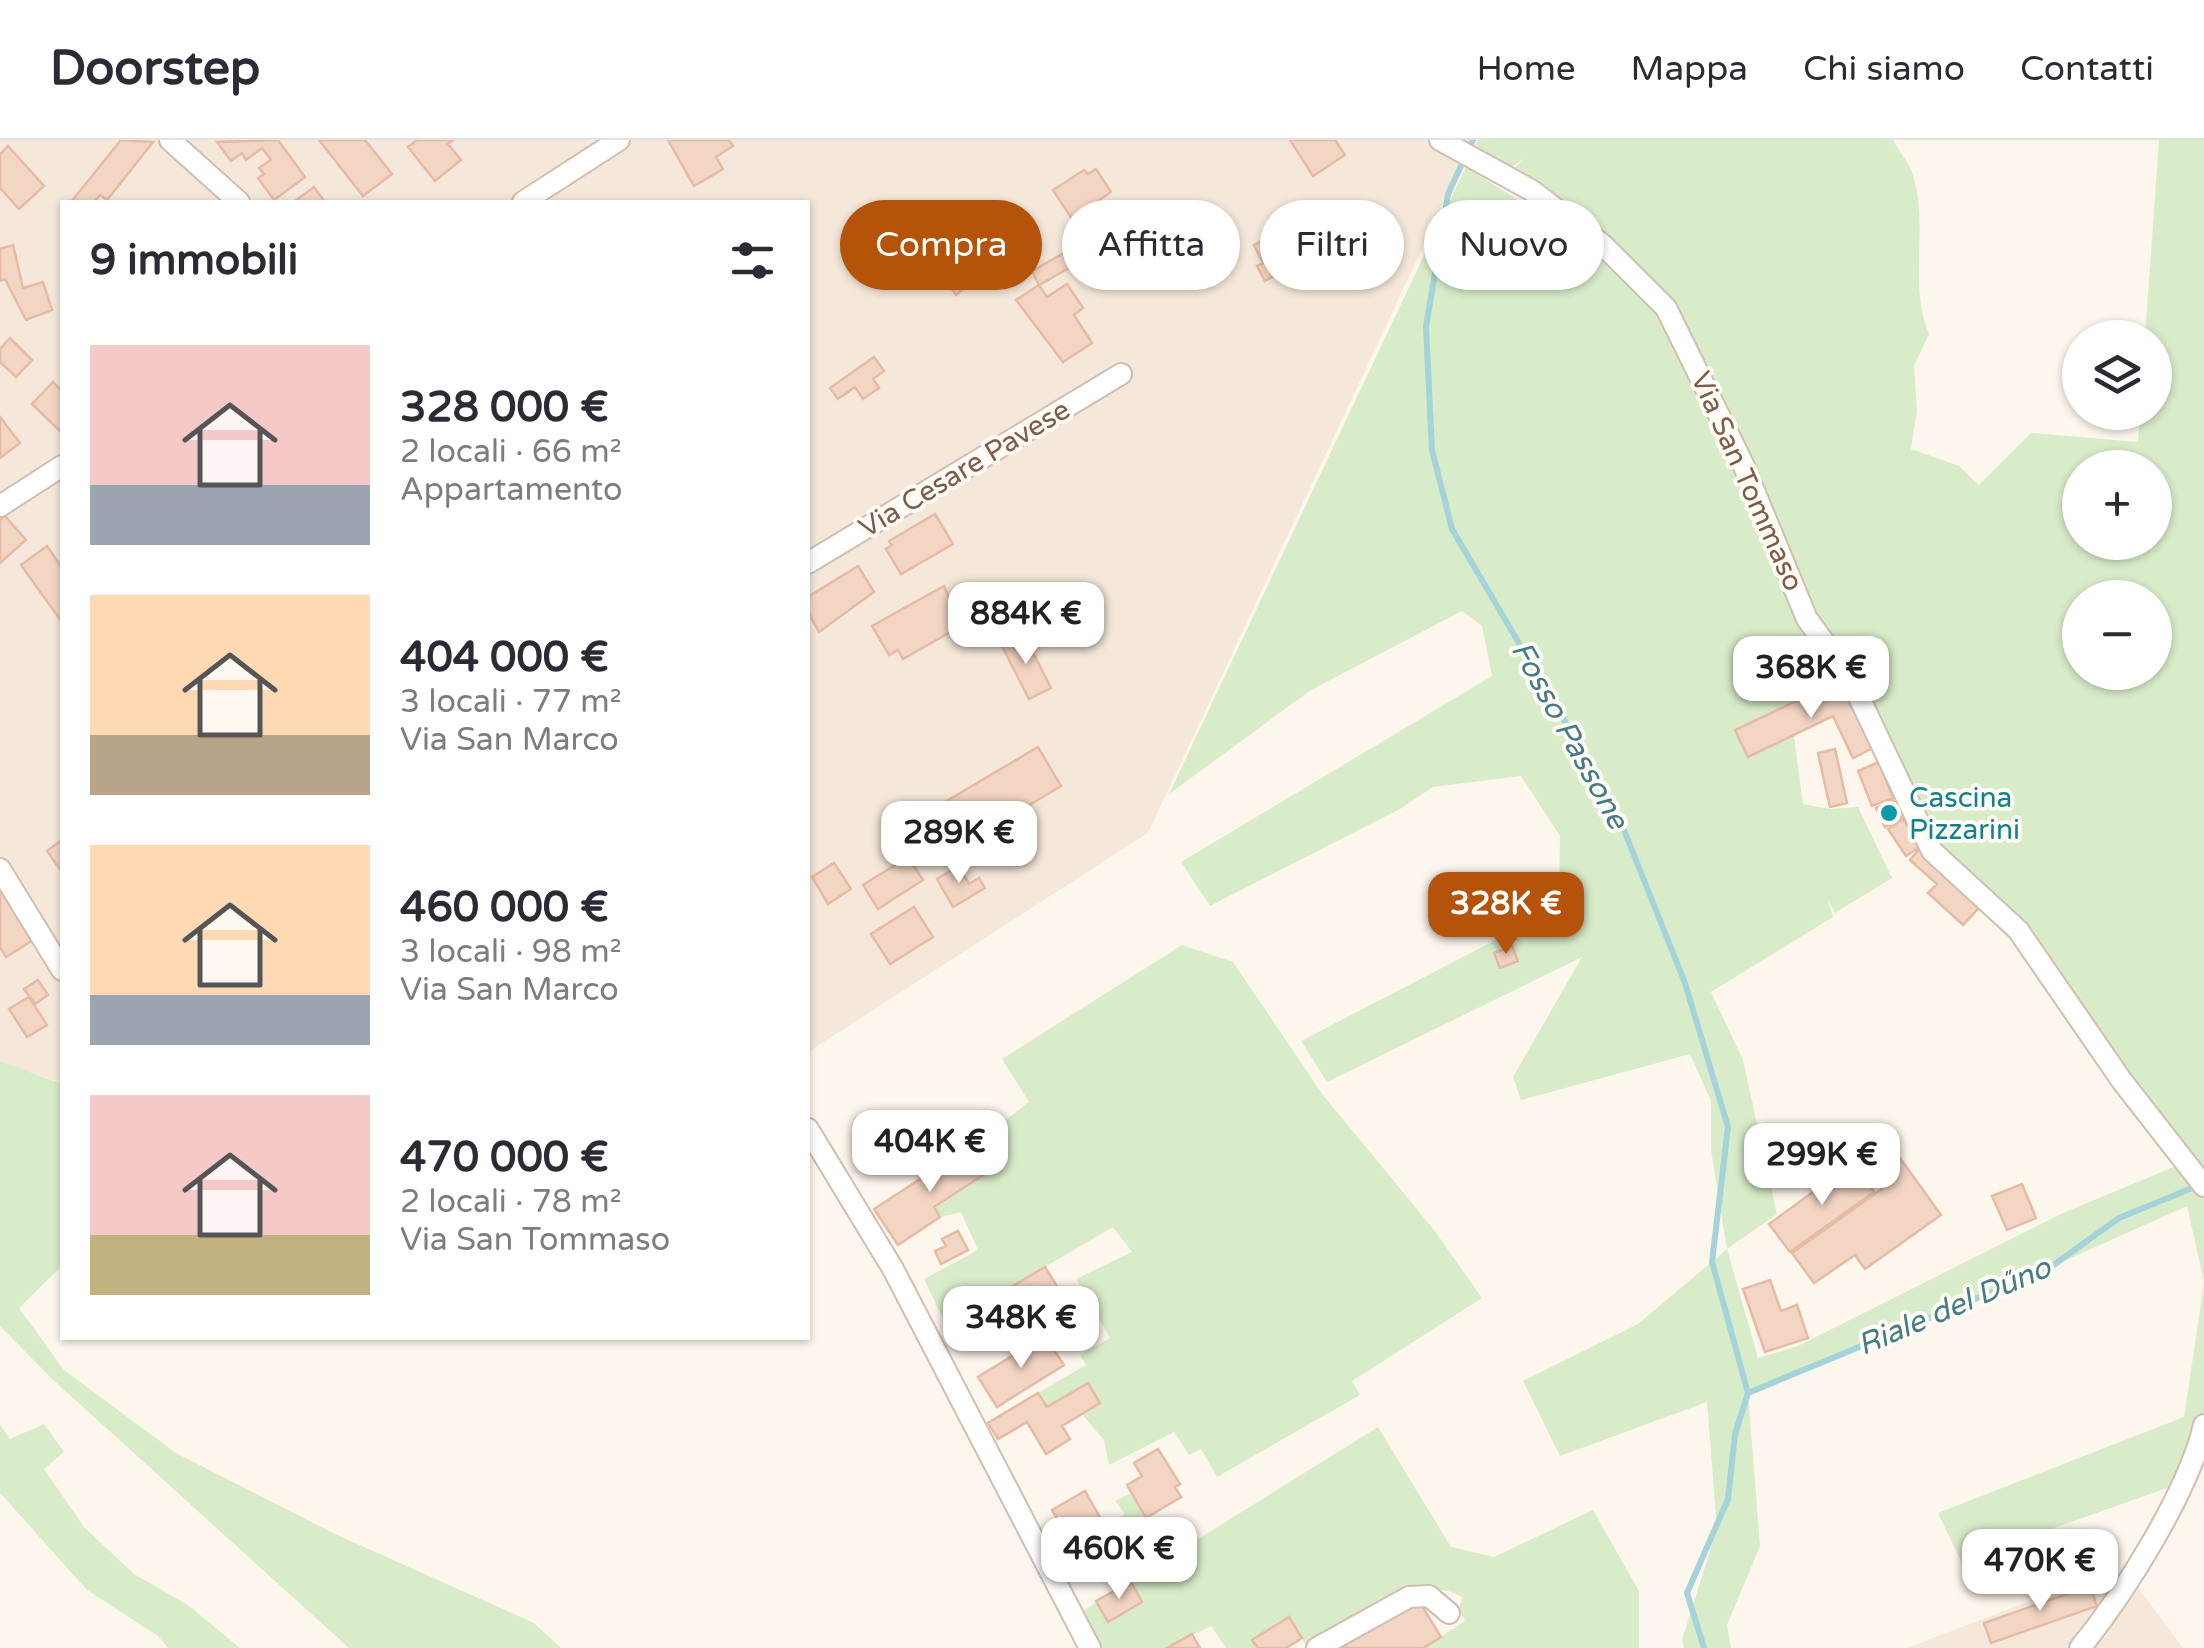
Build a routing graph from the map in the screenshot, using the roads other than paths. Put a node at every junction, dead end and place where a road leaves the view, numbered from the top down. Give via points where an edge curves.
1 (619, 140) edge
2 (1440, 140) edge
3 (173, 141) edge
4 (237, 200) edge
5 (525, 200) edge
6 (1121, 374) dead end
7 (60, 467) edge
8 (0, 506) edge
9 (810, 562) edge
10 (0, 869) edge
11 (60, 967) edge
12 (810, 1132) edge
13 (2201, 1182) edge
14 (2204, 1425) edge
15 (1449, 1613) dead end
16 (1090, 1648) edge
17 (1317, 1648) edge
18 (2080, 1648) edge

1 - 5 street
2 - 13 street, Via San Tommaso via 1531,190 1603,246 1666,308 1743,464 1807,618 1849,676 1932,851 2018,930
3 - 4 street
6 - 9 street, Via Cesare Pavese
7 - 8 street
10 - 11 street
12 - 16 street via 893,1269
14 - 18 street via 2182,1486
15 - 17 street via 1429,1596 1409,1597

